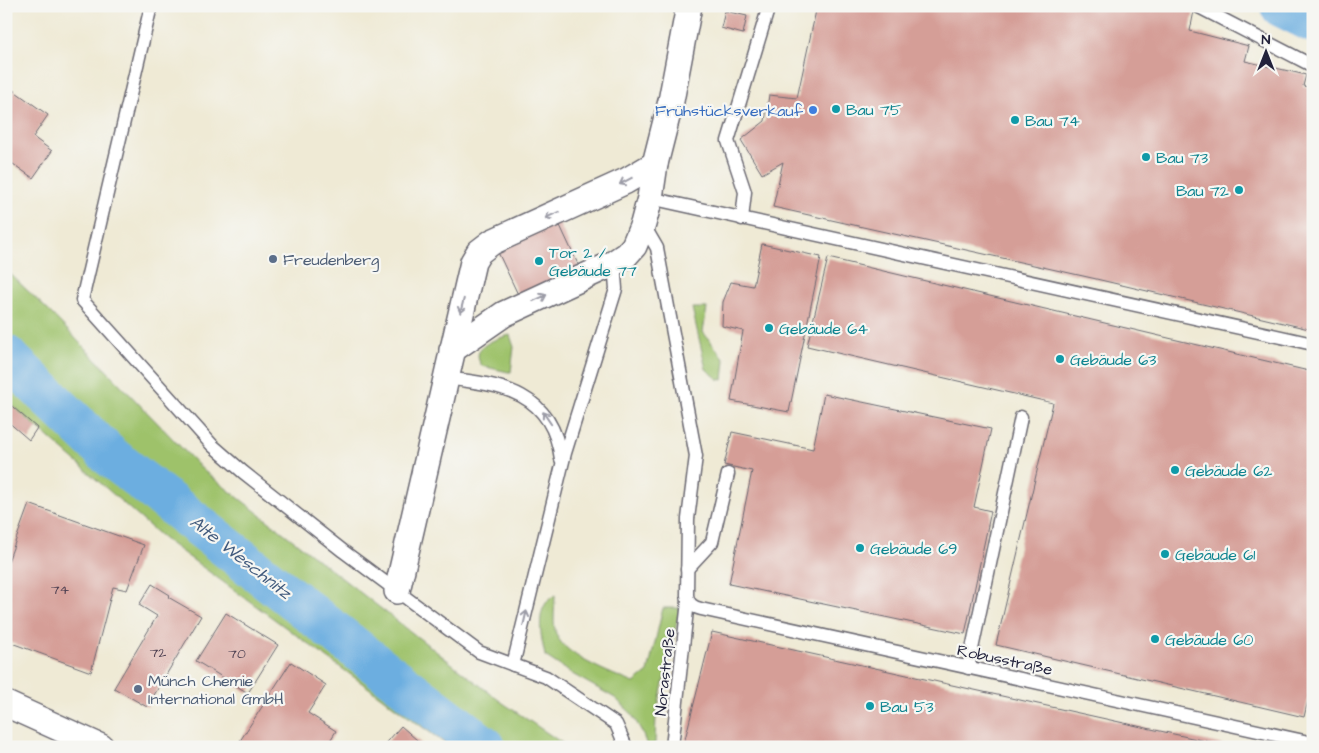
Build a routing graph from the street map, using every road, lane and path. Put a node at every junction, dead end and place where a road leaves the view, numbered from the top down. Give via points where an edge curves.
1 (151, 6) edge
2 (689, 6) edge
3 (768, 6) edge
4 (1197, 6) edge
5 (1313, 66) edge
6 (655, 164) junction
7 (650, 198) junction
8 (742, 219) junction
9 (643, 224) junction
10 (614, 263) junction
11 (1313, 344) edge
12 (452, 350) junction
13 (446, 378) junction
14 (1021, 417) dead end
15 (562, 464) junction
16 (728, 474) dead end
17 (687, 569) junction
18 (397, 591) junction
19 (689, 603) junction
20 (513, 665) junction
21 (968, 668) junction
22 (6, 704) edge
23 (1313, 743) edge
24 (101, 747) edge
25 (626, 747) edge
26 (672, 747) edge

1 - 18 lane via 82,300 212,445
2 - 6 street
3 - 8 lane via 728,141 745,192
4 - 5 lane
6 - 7 street
6 -> 12 street via 626,181 492,242 479,252 473,262
7 - 8 lane
7 - 9 street
8 - 11 lane
9 - 10 street via 634,246
9 - 17 lane, Norastraße via 657,248 696,456 688,519
12 -> 10 street via 504,314
10 - 15 lane via 616,289
12 - 13 street
15 -> 13 lane via 558,441 550,422 538,407 516,393 484,383
13 - 18 street
14 - 21 lane
20 -> 15 lane
16 - 17 lane via 712,542
17 - 19 lane, Norastraße
18 - 20 lane via 479,652
19 - 21 lane, Robusstraße via 701,609
19 - 26 lane, Norastraße
20 - 25 lane via 546,677 616,724
21 - 23 lane, Robusstraße
22 - 24 street

